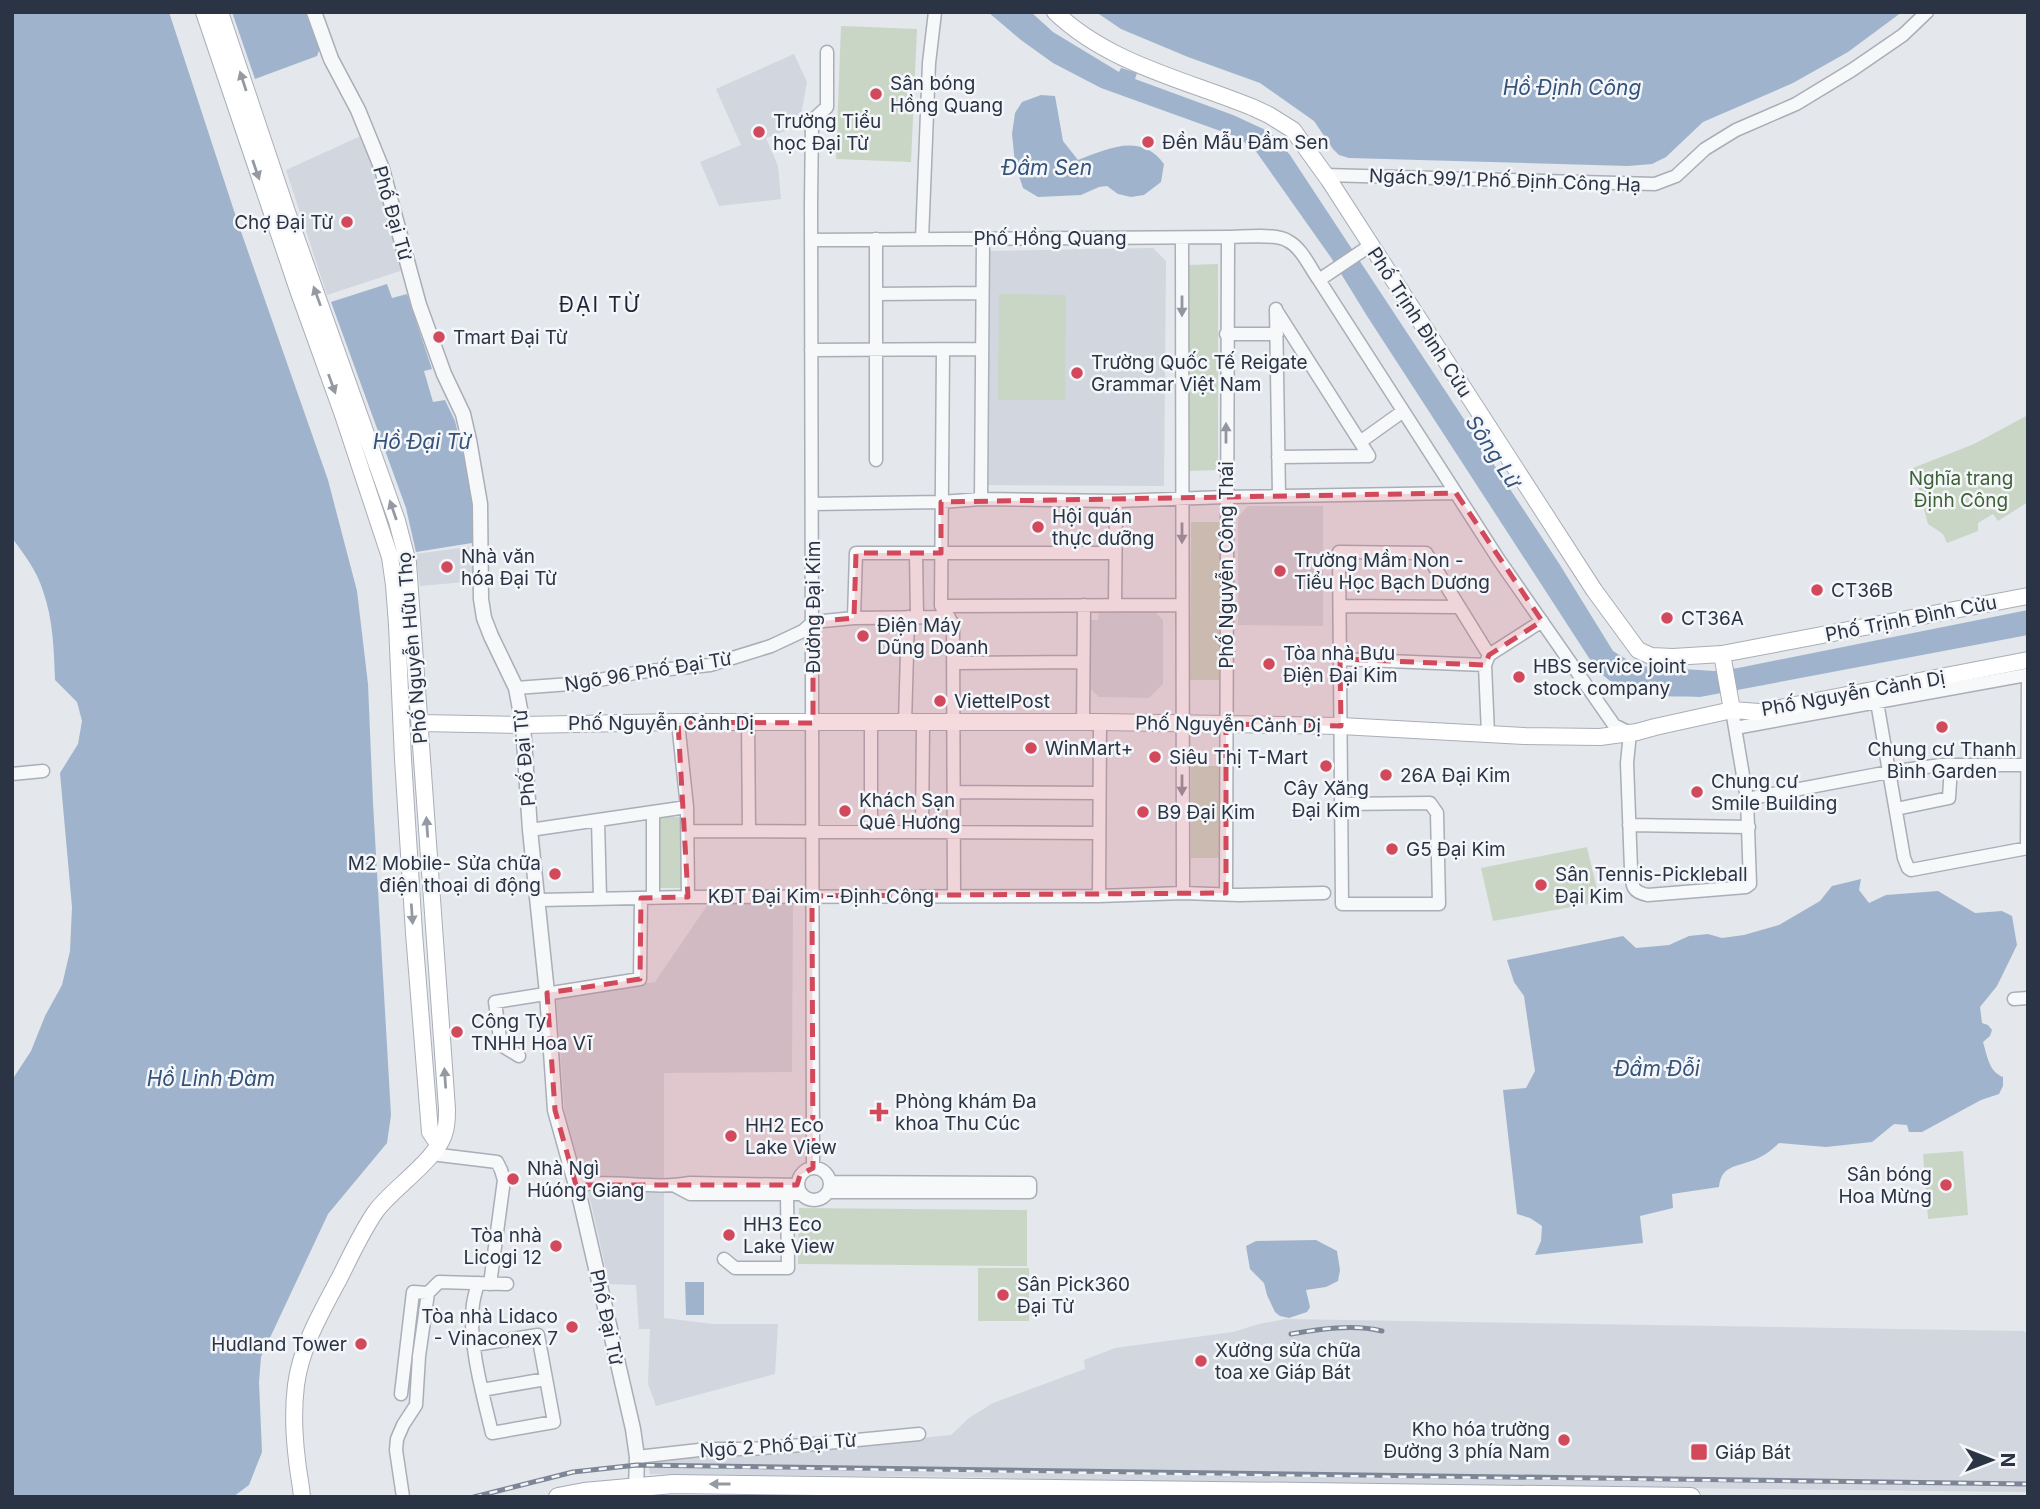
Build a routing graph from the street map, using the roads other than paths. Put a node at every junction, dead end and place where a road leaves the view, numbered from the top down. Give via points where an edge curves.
1 (204, 12) edge
2 (220, 12) edge
3 (314, 12) edge
4 (935, 12) edge
5 (1055, 12) edge
6 (1927, 12) edge
7 (827, 52) dead end
8 (249, 125) junction
9 (1325, 175) junction
10 (1228, 237) junction
11 (1182, 238) junction
12 (876, 239) junction
13 (922, 239) junction
14 (983, 239) junction
15 (810, 240) junction
16 (1366, 248) junction
17 (1319, 280) junction
18 (982, 293) junction
19 (876, 294) junction
20 (1226, 334) junction
21 (1277, 334) junction
22 (943, 349) junction
23 (982, 349) junction
24 (876, 350) junction
25 (811, 351) junction
26 (1402, 412) junction
27 (1360, 442) junction
28 (1278, 457) junction
29 (876, 460) dead end
30 (1455, 493) junction
31 (1279, 496) junction
32 (1226, 497) junction
33 (1182, 498) junction
34 (981, 499) junction
35 (1116, 501) junction
36 (941, 502) junction
37 (812, 504) junction
38 (916, 553) junction
39 (941, 553) junction
40 (1115, 553) junction
41 (2028, 596) edge
42 (1084, 605) junction
43 (1115, 605) junction
44 (1182, 605) junction
45 (1340, 606) junction
46 (1459, 607) junction
47 (945, 612) junction
48 (912, 617) junction
49 (854, 618) junction
50 (1542, 621) junction
51 (813, 622) junction
52 (1340, 659) junction
53 (1723, 659) junction
54 (1487, 660) junction
55 (1083, 662) junction
56 (953, 663) junction
57 (2027, 670) edge
58 (516, 688) junction
59 (1878, 702) junction
60 (1731, 704) junction
61 (678, 722) junction
62 (748, 722) junction
63 (1083, 722) junction
64 (1100, 722) junction
65 (402, 723) junction
66 (420, 723) junction
67 (813, 723) junction
68 (871, 723) junction
69 (905, 723) junction
70 (953, 723) junction
71 (523, 724) junction
72 (923, 724) junction
73 (1182, 724) junction
74 (1226, 724) junction
75 (1341, 726) junction
76 (1735, 728) junction
77 (1630, 733) junction
78 (1488, 734) junction
79 (2028, 765) edge
80 (1951, 766) junction
81 (43, 771) dead end
82 (1889, 772) junction
83 (12, 774) edge
84 (954, 792) junction
85 (1099, 793) junction
86 (1747, 799) junction
87 (1342, 804) junction
88 (687, 807) junction
89 (1896, 809) junction
90 (653, 813) junction
91 (597, 820) junction
92 (1629, 825) junction
93 (1749, 827) junction
94 (530, 830) junction
95 (688, 831) junction
96 (749, 831) junction
97 (813, 831) junction
98 (871, 832) junction
99 (922, 832) junction
100 (954, 832) junction
101 (1099, 833) junction
102 (2028, 848) edge
103 (1183, 893) junction
104 (1226, 893) junction
105 (1324, 893) dead end
106 (812, 896) junction
107 (954, 896) junction
108 (688, 897) junction
109 (1099, 897) junction
110 (600, 898) junction
111 (647, 898) junction
112 (539, 900) junction
113 (547, 993) junction
114 (2028, 998) edge
115 (2014, 999) dead end
116 (519, 1056) dead end
117 (435, 1149) junction
118 (813, 1168) junction
119 (576, 1185) junction
120 (829, 1187) junction
121 (1030, 1187) dead end
122 (795, 1191) junction
123 (724, 1259) dead end
124 (484, 1283) junction
125 (507, 1284) dead end
126 (429, 1293) junction
127 (474, 1345) junction
128 (546, 1380) junction
129 (482, 1390) junction
130 (401, 1394) dead end
131 (919, 1434) dead end
132 (637, 1457) junction
133 (636, 1488) junction
134 (813, 1491) edge
135 (1432, 1495) edge
136 (302, 1497) edge
137 (403, 1497) edge
138 (558, 1497) edge
139 (1691, 1497) edge

1 - 8 main road, Phố Nguyễn Hữu Thọ
8 -> 2 main road, Phố Nguyễn Hữu Thọ
3 - 58 street, Phố Đại Từ via 382,169 419,305 463,414 480,504 484,618
4 - 13 street
5 - 9 main road, Phố Trịnh Đình Cửu via 1093,42 1128,60 1269,115 1293,131
6 - 9 street, Ngách 99/1 Phố Định Công Hạ via 1903,35 1852,70 1796,104 1735,130 1676,176 1655,184
7 - 15 street, Đường Đại Kim via 827,107 812,121
8 -> 65 main road, Phố Nguyễn Hữu Thọ via 298,290 390,557
66 -> 8 main road, Phố Nguyễn Hữu Thọ via 408,563 400,531
9 - 16 main road, Phố Trịnh Đình Cửu
10 - 11 street, Phố Hồng Quang
10 - 17 street, Phố Hồng Quang via 1289,241
10 - 20 street, Phố Nguyễn Công Thái
11 - 14 street, Phố Hồng Quang
11 -> 33 street
12 - 13 street, Phố Hồng Quang
12 - 15 street, Phố Hồng Quang
12 - 19 street
13 - 14 street, Phố Hồng Quang
14 - 18 street
15 - 25 street, Đường Đại Kim
16 - 17 street
16 - 53 main road, Phố Trịnh Đình Cửu via 1638,650 1651,656
17 - 26 street
18 - 19 street
18 - 23 street
19 - 24 street
20 - 21 street
32 -> 20 street, Phố Nguyễn Công Thái
21 - 27 street via 1276,310
21 - 28 street
22 - 23 street
22 - 24 street
22 - 36 street, KĐT Đại Kim - Định Công
23 - 34 street
24 - 25 street
24 - 29 street
25 - 37 street, Đường Đại Kim
26 - 27 street
26 - 30 street
27 - 28 street via 1369,456
28 - 31 street
30 - 31 street
30 - 50 street
31 - 32 street
32 - 33 street
32 - 74 street, Phố Nguyễn Công Thái
33 - 35 street
33 -> 44 street
34 - 35 street
34 - 36 street
35 - 40 street
36 - 37 street
36 - 39 street, KĐT Đại Kim - Định Công
37 - 51 street, Đường Đại Kim
38 - 39 street
38 - 48 street
38 - 49 street via 856,553
39 - 40 street
39 - 47 street, KĐT Đại Kim - Định Công
40 - 43 street
41 - 53 main road, Phố Trịnh Đình Cửu
42 - 43 street
42 - 47 street
42 - 55 street
43 - 44 street
44 - 73 street
45 - 46 street
45 - 46 street via 1339,552 1364,552 1426,553
45 - 52 street
46 - 54 street
47 - 48 street
47 - 56 street, KĐT Đại Kim - Định Công via 953,624
48 - 49 street
48 - 69 street
49 - 51 street
50 - 54 street
50 - 77 street via 1614,725
51 - 58 street, Ngõ 96 Phố Đại Từ via 771,646 710,666
51 - 67 street, Đường Đại Kim
52 - 54 street
52 - 75 street
53 - 60 main road
54 - 78 street
55 - 56 street
55 - 63 street
56 - 70 street, KĐT Đại Kim - Định Công
57 - 59 street
57 - 60 main road, Phố Nguyễn Cảnh Dị via 1759,712
57 - 79 street
58 - 71 street, Phố Đại Từ
59 - 76 street
59 - 82 street
60 - 76 street
60 - 77 main road, Phố Nguyễn Cảnh Dị
61 - 62 main road, Phố Nguyễn Cảnh Dị
61 - 71 main road, Phố Nguyễn Cảnh Dị
61 - 88 street, KĐT Đại Kim - Định Công
62 - 67 main road, Phố Nguyễn Cảnh Dị
62 - 96 street
63 - 64 main road, Phố Nguyễn Cảnh Dị
63 - 70 main road, Phố Nguyễn Cảnh Dị
64 - 73 main road, Phố Nguyễn Cảnh Dị
64 - 85 street
65 - 66 street
65 -> 117 main road, Phố Nguyễn Hữu Thọ via 418,998
66 - 71 main road, Phố Nguyễn Cảnh Dị
117 -> 66 main road, Phố Nguyễn Hữu Thọ via 445,1132 447,1109
67 - 68 main road, Phố Nguyễn Cảnh Dị
67 - 97 street, Đường Đại Kim
68 - 69 main road, Phố Nguyễn Cảnh Dị
68 - 98 street
69 - 72 main road, Phố Nguyễn Cảnh Dị
70 - 72 main road, Phố Nguyễn Cảnh Dị
70 - 84 street, KĐT Đại Kim - Định Công
71 - 94 street, Phố Đại Từ
72 - 99 street
73 - 74 main road, Phố Nguyễn Cảnh Dị
73 -> 103 street
74 - 75 main road, Phố Nguyễn Cảnh Dị
74 - 104 street, Phố Nguyễn Công Thái
75 - 78 main road, Phố Nguyễn Cảnh Dị
75 - 87 street
76 - 86 street
77 - 78 main road, Phố Nguyễn Cảnh Dị via 1600,737
77 - 92 street
79 - 80 street
79 - 102 street
80 - 82 street
80 - 89 street via 1949,798
81 - 83 street
82 - 86 street
82 - 89 street
84 - 85 street
84 - 100 street, KĐT Đại Kim - Định Công
85 - 101 street
86 - 93 street
87 - 87 street via 1342,904 1439,904 1439,835 1433,806
88 - 90 street
88 - 95 street, KĐT Đại Kim - Định Công
89 - 102 street via 1905,865 1912,870
90 - 91 street
90 - 111 street
91 - 94 street
91 - 110 street
92 - 93 street
92 - 93 street via 1633,887 1648,895 1746,887 1750,884
94 - 112 street, Phố Đại Từ
95 - 96 street
95 - 108 street, KĐT Đại Kim - Định Công
96 - 97 street
97 - 98 street
97 - 106 street, Đường Đại Kim
98 - 99 street
99 - 100 street
100 - 101 street
100 - 107 street, KĐT Đại Kim - Định Công
101 - 109 street
103 - 104 street, KĐT Đại Kim - Định Công
103 - 109 street, KĐT Đại Kim - Định Công
104 - 105 street, KĐT Đại Kim - Định Công
106 - 107 street, KĐT Đại Kim - Định Công
106 - 108 street, KĐT Đại Kim - Định Công
106 - 118 street, Đường Đại Kim
107 - 109 street, KĐT Đại Kim - Định Công
108 - 111 street, KĐT Đại Kim - Định Công
110 - 111 street, KĐT Đại Kim - Định Công
110 - 112 street, KĐT Đại Kim - Định Công
111 - 113 street via 640,979
112 - 113 street, Phố Đại Từ
113 - 116 street via 495,1002 500,1045
113 - 119 street, Phố Đại Từ via 555,1111
114 - 115 street
117 - 124 street via 496,1162 501,1170 501,1202
117 - 136 main road, Phố Nguyễn Hữu Thọ via 377,1210 304,1351 294,1419
118 - 120 street via 829,1177
118 - 122 street via 800,1175
119 - 122 street via 672,1186 690,1194
119 - 132 street, Phố Đại Từ
120 - 121 street
120 - 122 street via 825,1196 815,1201
122 - 123 street via 788,1268 735,1268
124 - 125 street
124 - 126 street via 439,1282
124 - 127 street via 473,1306
126 - 130 street via 413,1293
126 - 137 street via 416,1405 397,1439
127 - 128 street via 538,1335
127 - 129 street
128 - 129 street
128 - 129 street via 554,1422 492,1433
131 - 132 street, Ngõ 2 Phố Đại Từ
132 - 133 street, Phố Đại Từ
134 -> 133 main road via 673,1484
133 - 138 main road
134 - 135 main road
135 - 139 main road

